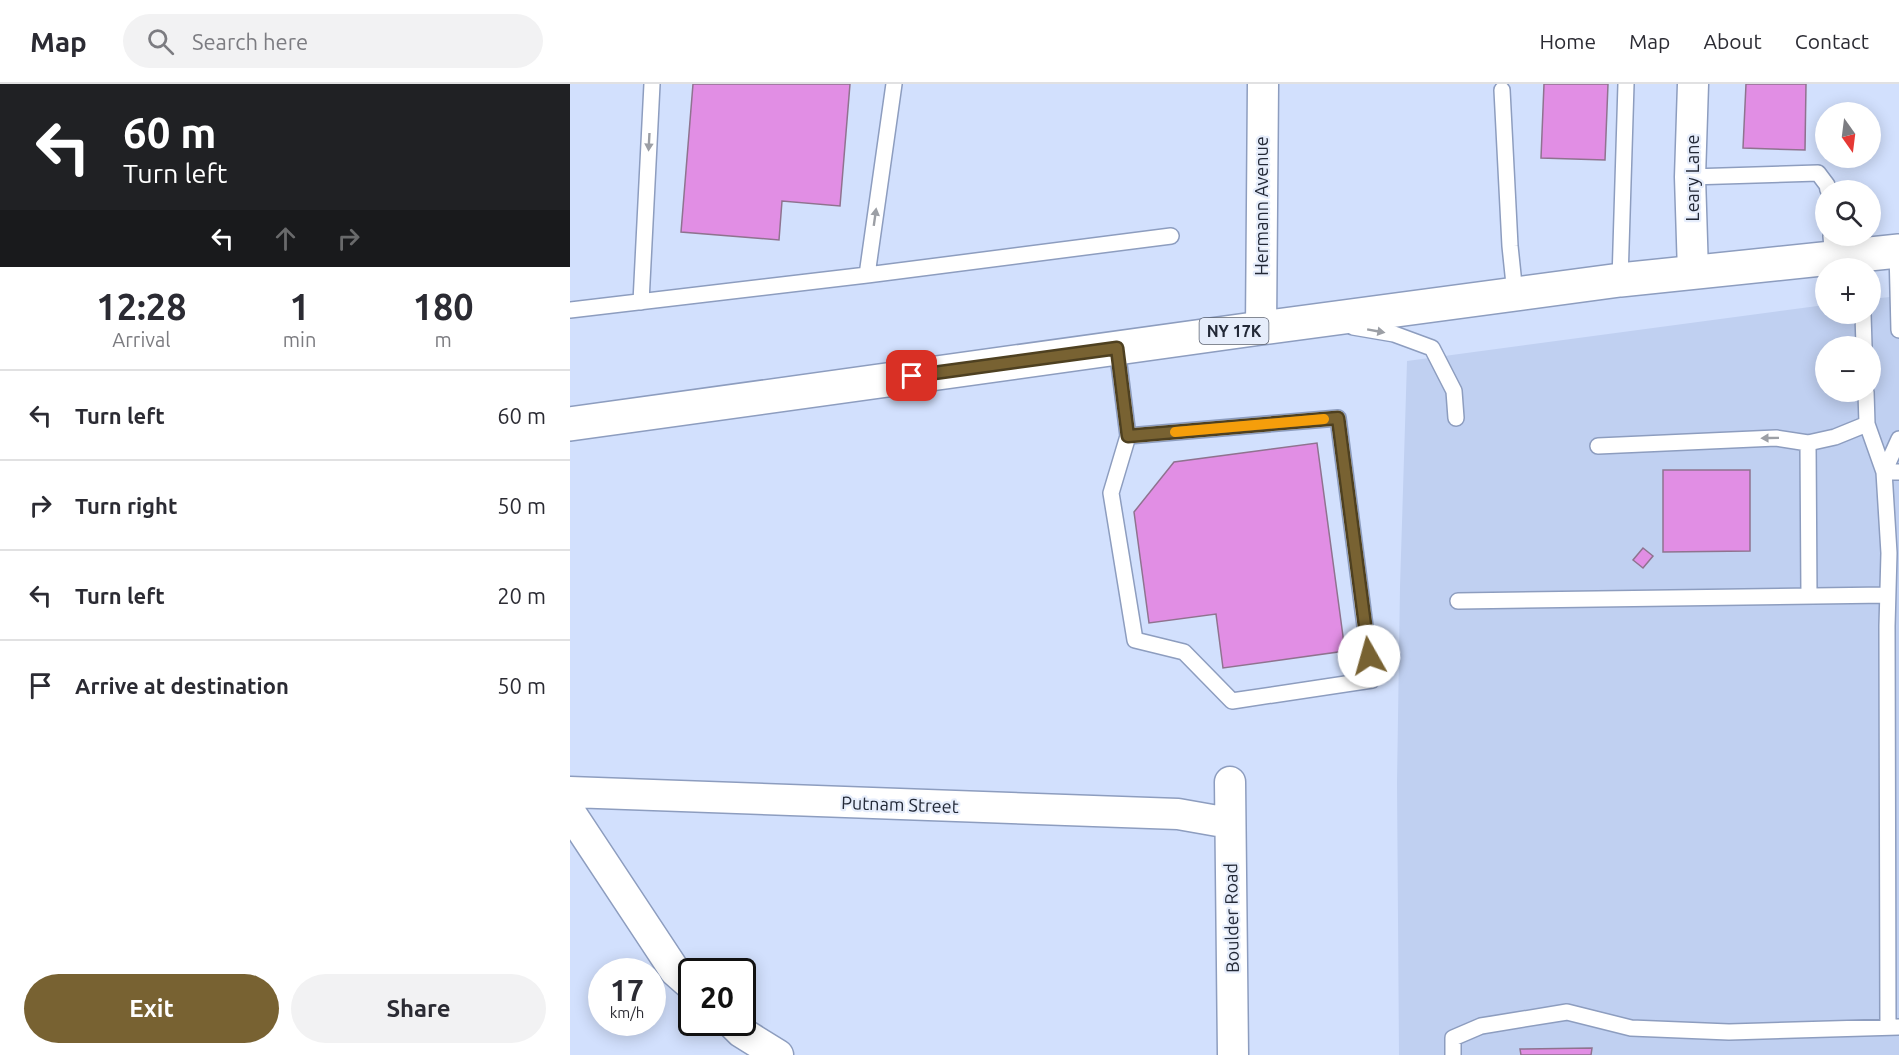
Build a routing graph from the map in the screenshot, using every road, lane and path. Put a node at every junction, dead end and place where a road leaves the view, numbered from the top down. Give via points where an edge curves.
1 (652, 84) edge
2 (894, 84) edge
3 (1263, 84) edge
4 (1626, 84) edge
5 (1693, 84) edge
6 (1502, 90) dead end
7 (1690, 177) junction
8 (1823, 180) edge
9 (1171, 236) dead end
10 (1898, 251) edge
11 (1847, 255) edge
12 (1693, 272) junction
13 (867, 275) junction
14 (1620, 280) junction
15 (1515, 294) junction
16 (641, 302) junction
17 (570, 310) edge
18 (1318, 320) junction
19 (1261, 328) junction
20 (1899, 330) edge
21 (1117, 348) junction
22 (1866, 402) edge
23 (1456, 418) dead end
24 (570, 424) edge
25 (1867, 424) junction
26 (1128, 436) junction
27 (1899, 439) edge
28 (1808, 442) junction
29 (1598, 446) dead end
30 (1891, 472) edge
31 (1887, 595) junction
32 (1809, 596) junction
33 (1458, 601) dead end
34 (1230, 782) dead end
35 (570, 792) edge
36 (570, 812) edge
37 (1229, 823) junction
38 (678, 974) edge
39 (1894, 1027) edge
40 (747, 1036) edge
41 (778, 1055) edge
42 (1233, 1055) edge
43 (1453, 1055) edge

1 -> 16 lane
13 -> 2 lane
3 - 19 street, Hermann Avenue
4 - 14 lane
5 - 7 street, Leary Lane
6 - 15 lane
7 - 8 lane via 1818,173
7 - 12 street, Leary Lane
9 - 13 lane
10 - 11 main road, NY 17K
10 - 20 lane
11 - 12 main road, NY 17K
12 - 14 main road, NY 17K
13 - 16 lane
14 - 15 main road, NY 17K
15 - 18 main road, NY 17K
16 - 17 lane
18 - 19 main road, NY 17K
18 -> 23 lane via 1394,334 1432,348 1454,391
19 - 21 main road, NY 17K
21 - 24 main road, NY 17K
21 - 26 lane
22 - 25 lane
25 - 28 lane via 1835,437
25 - 30 lane
26 - 26 lane via 1111,493 1135,640 1184,652 1232,701 1372,680 1338,418
27 - 30 lane
28 -> 29 lane via 1776,438
28 - 32 lane
30 - 31 lane
31 - 32 lane
31 - 39 lane
32 - 33 lane
34 - 37 street, Boulder Road
35 - 37 street, Putnam Street via 1178,814
36 - 38 street
37 - 42 street, Boulder Road
39 - 43 lane via 1730,1032 1631,1028 1568,1012 1481,1026 1453,1038
40 - 41 street

